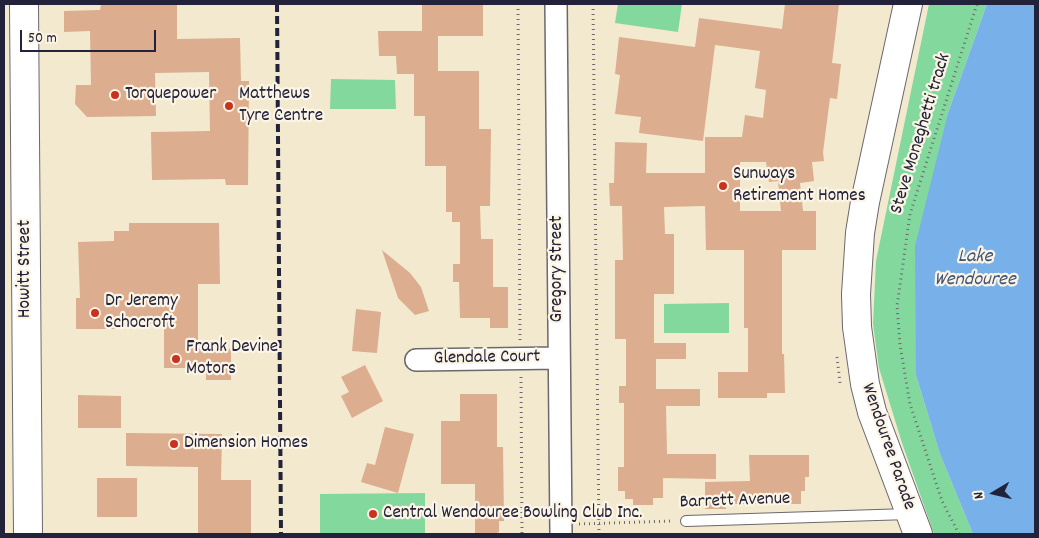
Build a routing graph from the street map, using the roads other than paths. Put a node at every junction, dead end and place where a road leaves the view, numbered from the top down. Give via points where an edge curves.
1 (24, 4) edge
2 (556, 4) edge
3 (908, 4) edge
4 (559, 358) junction
5 (416, 360) dead end
6 (686, 521) road end
7 (914, 524) edge
8 (561, 529) edge
9 (28, 534) edge

1 - 9 main road, Howitt Street
2 - 4 street, Gregory Street
3 - 7 main road, Wendouree Parade via 864,202 856,294 857,327 872,412
4 - 5 street, Glendale Court
4 - 8 street, Gregory Street
6 - 7 lane, Barrett Avenue

